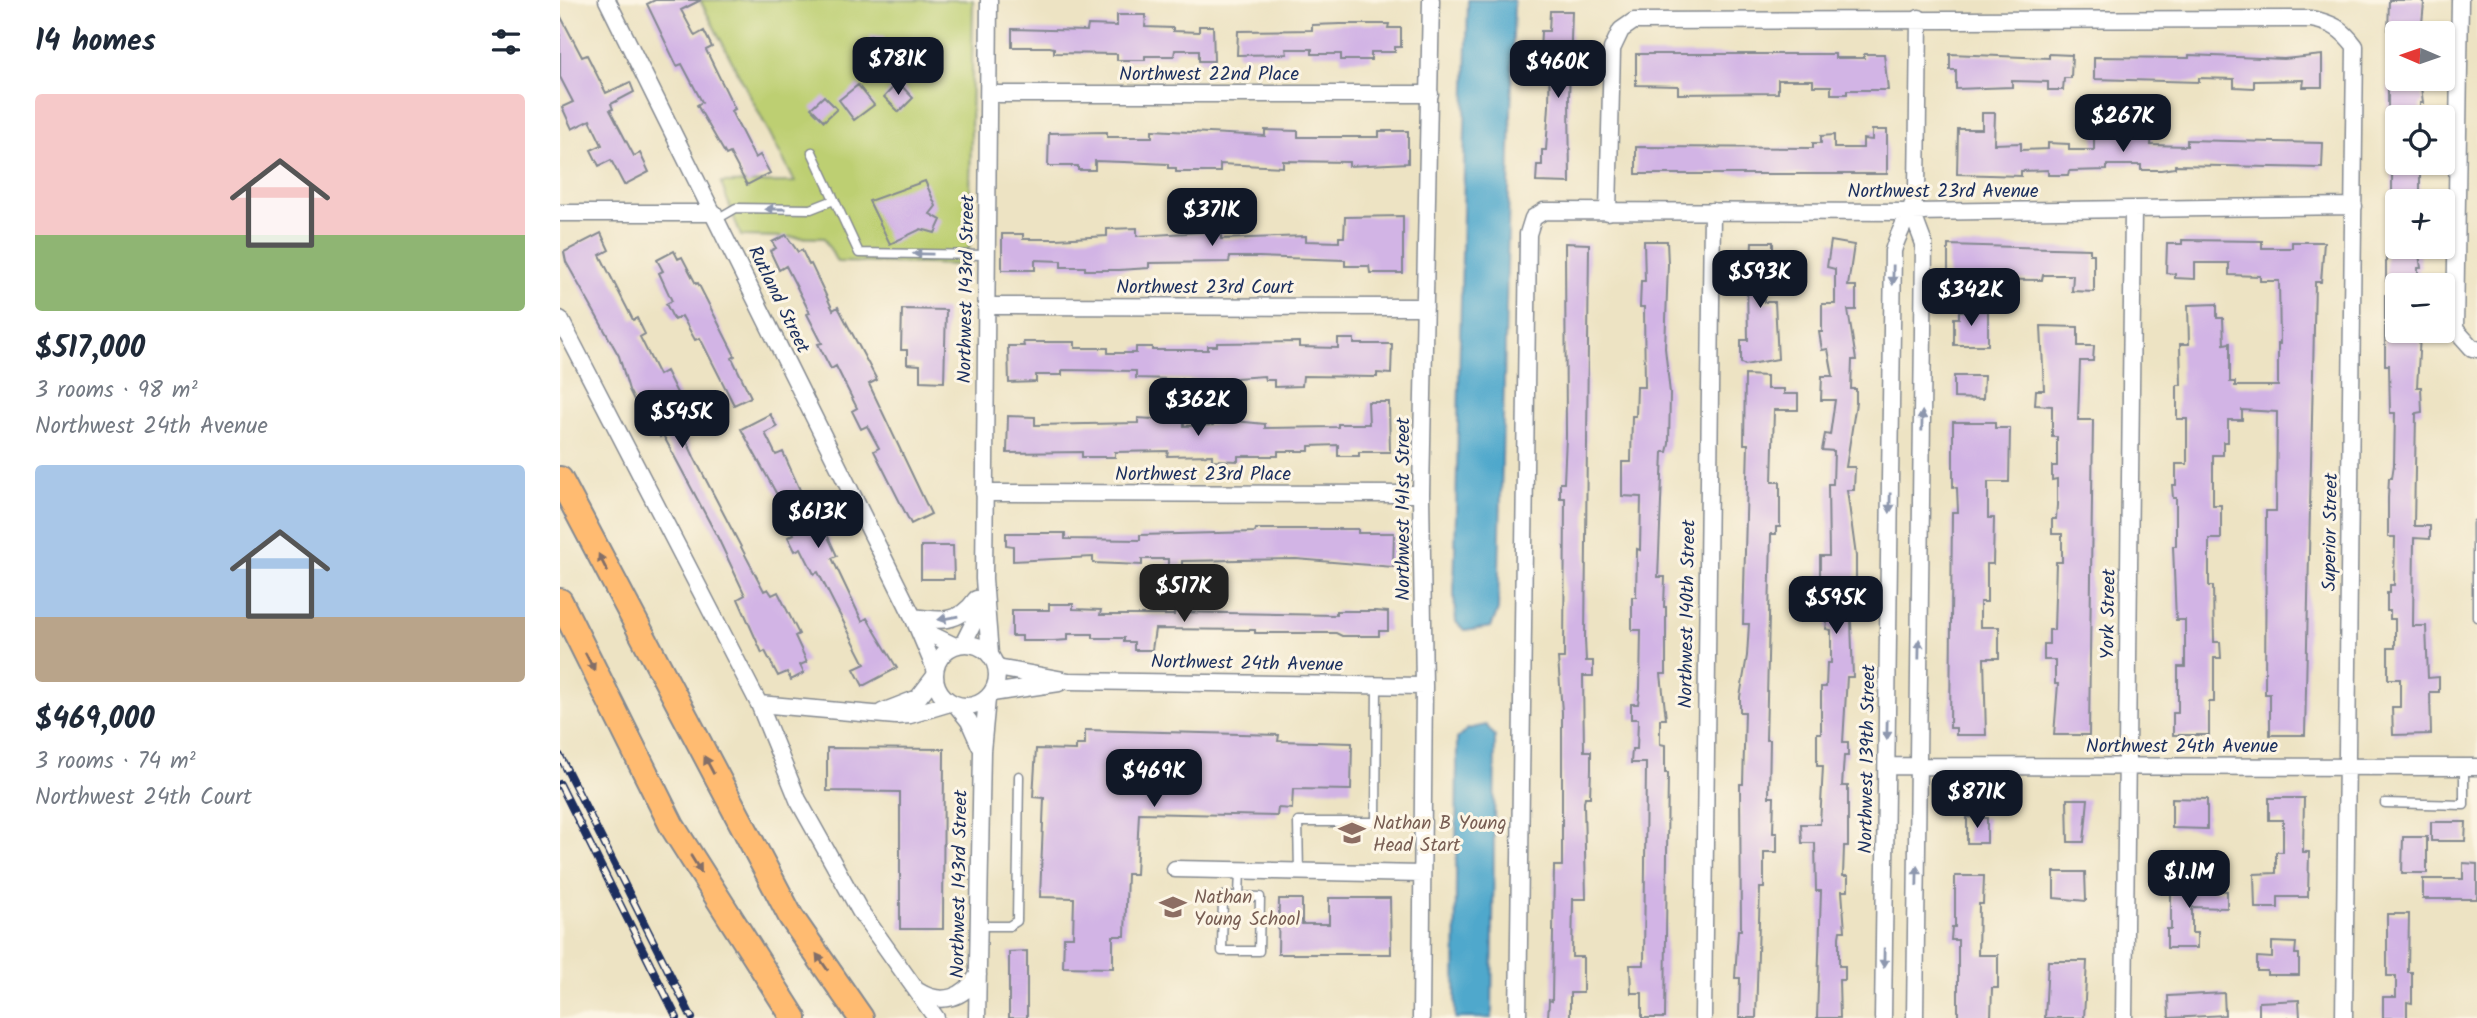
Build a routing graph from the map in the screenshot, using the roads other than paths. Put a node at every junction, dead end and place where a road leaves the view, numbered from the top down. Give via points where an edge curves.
1 (607, 0) edge
2 (989, 0) edge
3 (1431, 0) edge
4 (2460, 0) edge
5 (1919, 18) junction
6 (989, 94) junction
7 (1430, 94) junction
8 (812, 152) dead end
9 (834, 200) junction
10 (2354, 206) junction
11 (2133, 210) junction
12 (1712, 211) junction
13 (1608, 212) junction
14 (1912, 212) junction
15 (560, 213) edge
16 (715, 216) junction
17 (987, 255) junction
18 (986, 306) junction
19 (1425, 307) junction
20 (560, 320) edge
21 (2477, 349) edge
22 (560, 479) edge
23 (984, 493) junction
24 (1421, 494) junction
25 (2477, 524) edge
26 (984, 579) junction
27 (976, 600) junction
28 (560, 601) edge
29 (913, 617) junction
30 (2477, 617) edge
31 (959, 645) junction
32 (993, 661) junction
33 (935, 672) junction
34 (1069, 681) junction
35 (1377, 685) junction
36 (1424, 685) junction
37 (989, 696) junction
38 (759, 704) junction
39 (953, 705) junction
40 (880, 713) junction
41 (982, 751) junction
42 (2347, 765) junction
43 (1887, 766) junction
44 (1918, 766) junction
45 (2126, 767) junction
46 (2471, 767) edge
47 (1019, 775) dead end
48 (2385, 803) dead end
49 (1175, 869) dead end
50 (1240, 870) junction
51 (1299, 872) junction
52 (1422, 874) junction
53 (1239, 896) junction
54 (978, 926) junction
55 (978, 975) junction
56 (916, 990) junction
57 (794, 1018) edge
58 (861, 1018) edge
59 (936, 1018) edge
60 (977, 1018) edge
61 (1421, 1018) edge
62 (1518, 1018) edge
63 (1703, 1018) edge
64 (1884, 1018) edge
65 (1915, 1018) edge
66 (2124, 1018) edge
67 (2344, 1018) edge

1 - 16 street, Rutland Street
2 - 6 street, Northwest 143rd Street
3 - 7 street, Northwest 141st Street
4 - 21 street via 2455,329
5 - 10 street, Superior Street via 2311,19 2333,23 2356,46
5 - 13 street via 1634,21 1621,30 1612,49
5 - 14 street, Northwest 139th Street via 1917,191
6 - 7 street, Northwest 22nd Place
6 - 17 street, Northwest 143rd Street
7 - 19 street, Northwest 141st Street
8 - 9 lane
9 -> 16 lane via 811,209 736,208
17 -> 9 lane via 859,253
10 - 11 street, Northwest 23rd Avenue
10 - 42 street, Superior Street
11 - 14 street, Northwest 23rd Avenue
11 - 45 street, York Street
12 - 13 street, Northwest 23rd Avenue
12 - 14 street, Northwest 23rd Avenue
12 - 63 street, Northwest 140th Street
13 - 62 street, Northwest 23rd Avenue via 1544,211 1533,218 1528,234
14 -> 43 street, Northwest 139th Street via 1893,251
44 -> 14 street, Northwest 139th Street via 1924,244
15 - 16 street
16 - 29 street, Rutland Street
17 - 18 street, Northwest 143rd Street
18 - 19 street, Northwest 23rd Court
18 - 23 street, Northwest 143rd Street
19 - 24 street, Northwest 141st Street
20 - 38 street
58 -> 22 main road via 791,917
23 - 24 street, Northwest 23rd Place
23 - 26 street, Northwest 143rd Street
24 - 36 street, Northwest 141st Street
25 - 30 lane
26 - 27 street, Northwest 143rd Street
26 - 32 street, Northwest 143rd Street
27 -> 29 street via 953,619
27 - 31 street, Northwest 143rd Street via 974,622
28 -> 57 main road via 672,826
29 - 31 street, Rutland Street via 930,634
29 - 33 street, Rutland Street
31 - 32 street via 973,644
31 - 33 street via 942,655
32 - 34 street, Northwest 24th Avenue
32 - 37 street via 998,678
33 - 39 street via 937,687
33 - 40 street via 918,698
34 - 35 street, Northwest 24th Avenue
34 - 37 street, Northwest 24th Avenue
35 - 36 street, Northwest 24th Avenue
35 - 51 lane via 1376,822 1298,822
36 - 52 street, Northwest 141st Street
37 - 39 street via 973,706
37 - 41 street, Northwest 143rd Street
38 - 40 street
38 - 56 street via 804,811 860,911
39 - 40 street via 911,715
39 - 41 street, Northwest 143rd Street via 975,732
41 - 54 street, Northwest 143rd Street
42 - 45 street, Northwest 24th Avenue
42 - 46 street, Northwest 24th Avenue
42 - 67 street, Superior Street
43 - 44 street, Northwest 24th Avenue
43 -> 64 street, Northwest 139th Street
44 - 45 street, Northwest 24th Avenue
65 -> 44 street, Northwest 139th Street
45 - 66 street, York Street
46 - 48 lane via 2464,804
47 - 54 lane via 1017,921 1009,926
49 - 50 street
50 - 51 street
50 - 53 lane
51 - 52 street
52 - 61 street, Northwest 141st Street
53 - 53 lane via 1223,896 1222,951 1259,951 1260,897
54 - 55 street, Northwest 143rd Street
55 - 56 street via 967,990 948,999
55 - 60 street, Northwest 143rd Street
56 - 59 street

